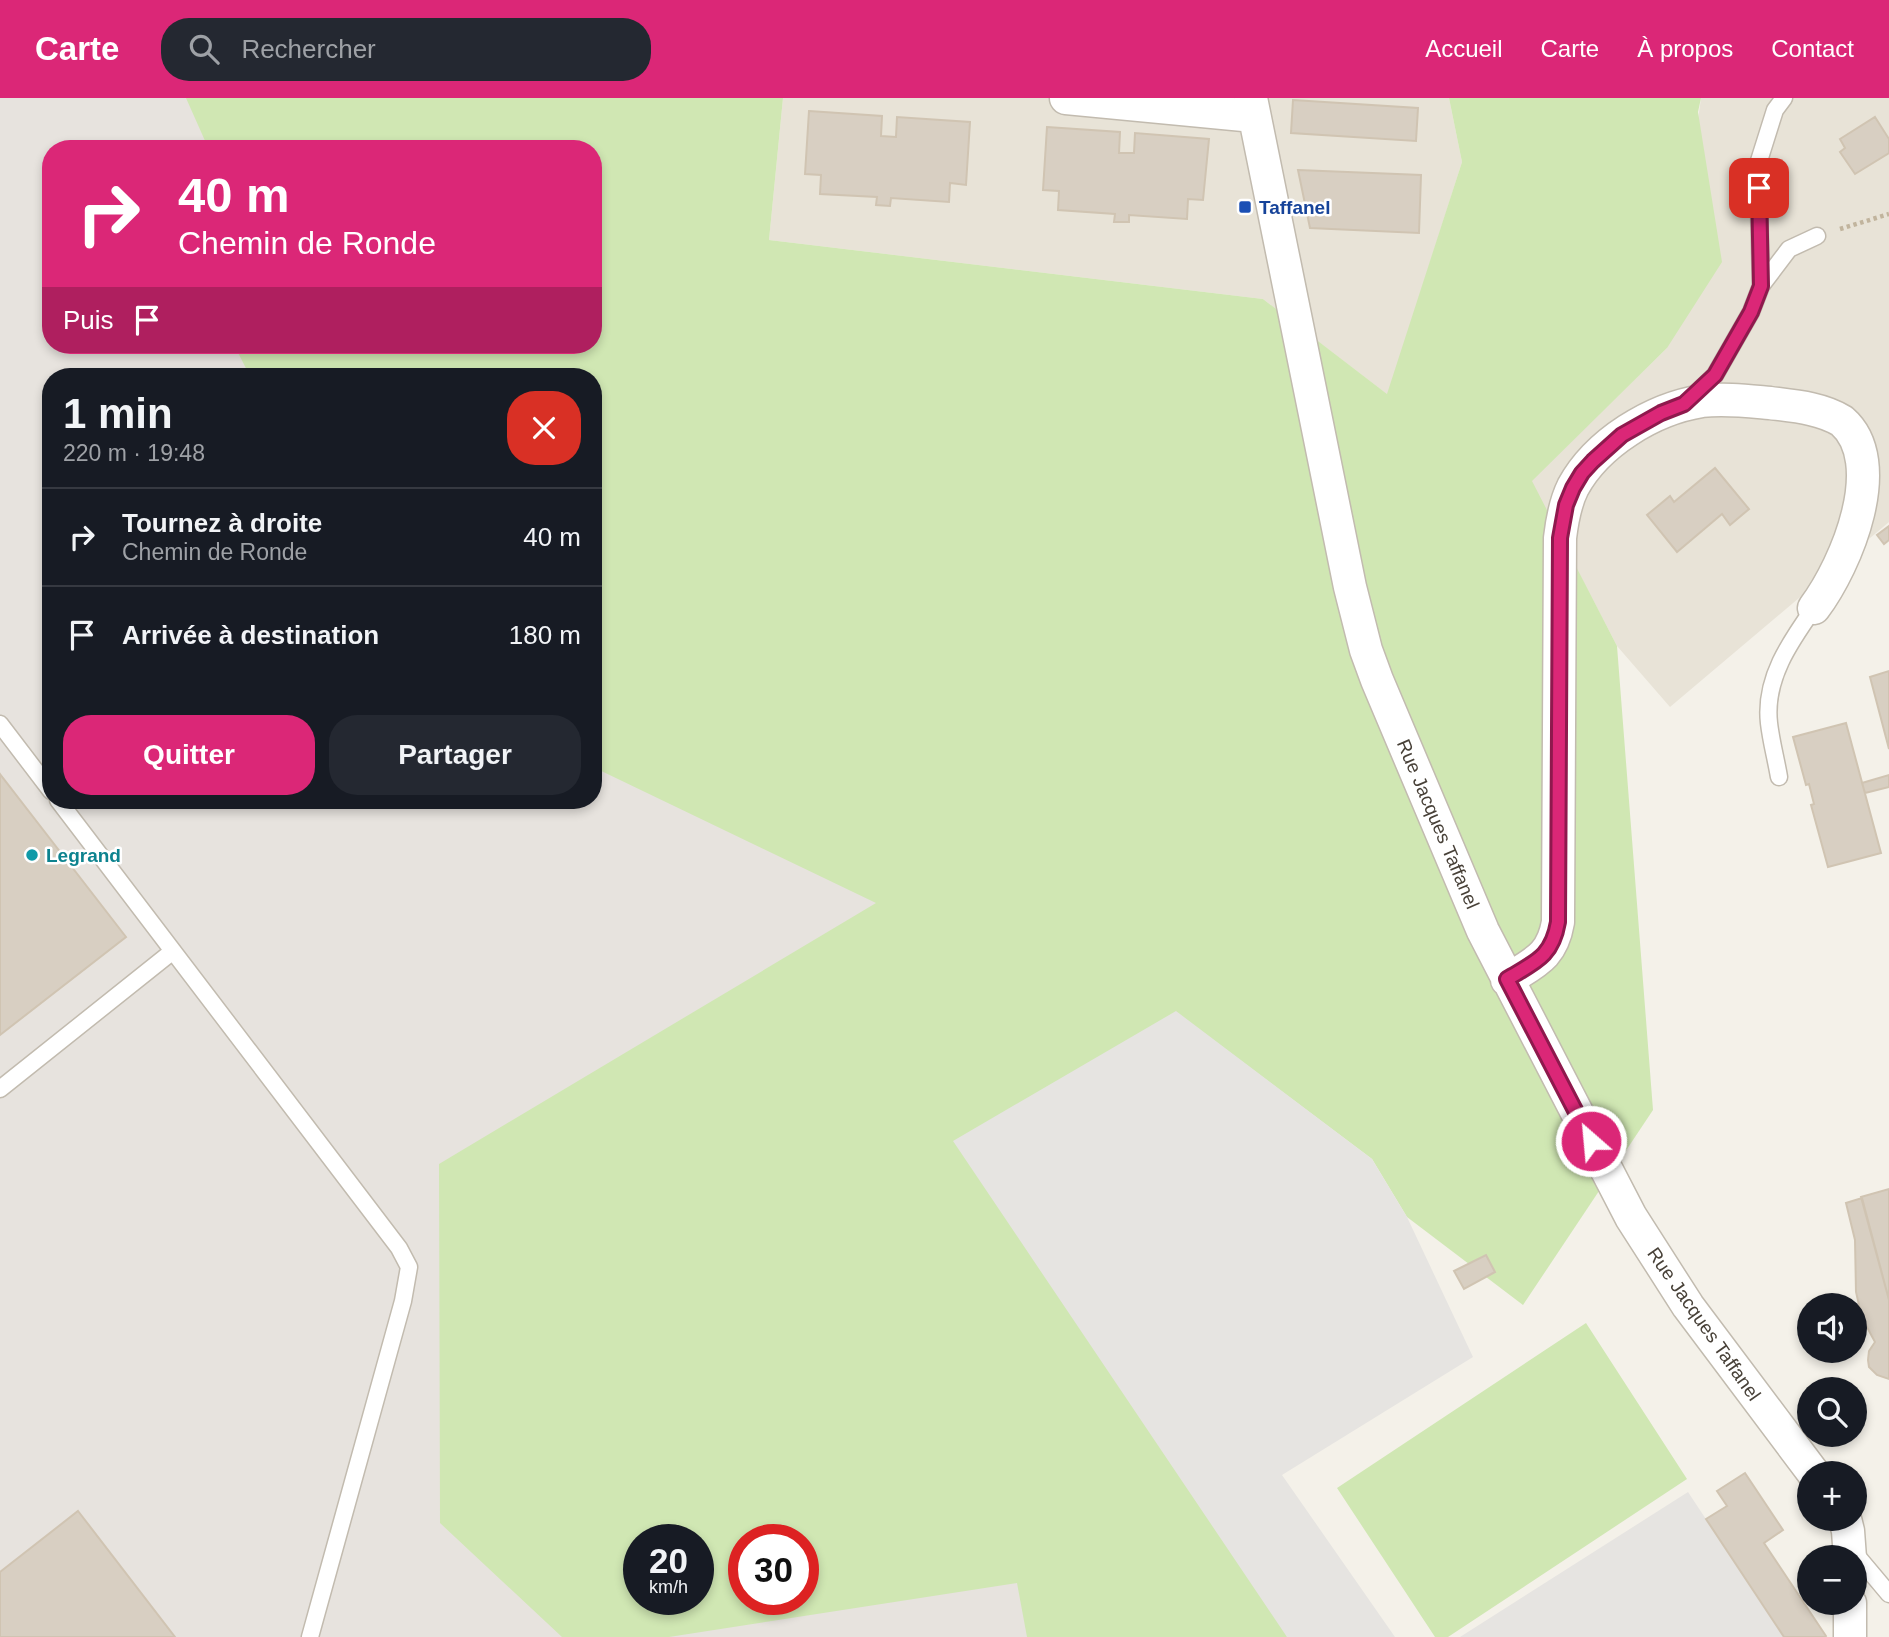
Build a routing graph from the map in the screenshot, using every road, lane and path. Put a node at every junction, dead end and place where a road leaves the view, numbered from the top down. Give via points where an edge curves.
1 (1066, 98) edge
2 (1784, 98) edge
3 (1252, 107) edge
4 (1889, 214) edge
5 (1817, 236) joint
6 (1761, 286) junction
7 (1684, 404) junction
8 (1814, 608) joint
9 (0, 724) edge
10 (1779, 776) dead end
11 (42, 779) edge
12 (65, 809) edge
13 (173, 951) junction
14 (1507, 979) junction
15 (0, 1089) edge
16 (1804, 1461) edge
17 (1848, 1541) edge
18 (1889, 1594) edge
19 (1850, 1615) edge
20 (310, 1637) edge
21 (1850, 1637) edge

1 - 3 street
2 - 6 lane via 1775,110 1758,164
3 - 14 street, Rue Jacques Taffanel via 1366,650
4 - 5 path
5 - 6 lane via 1789,249
6 - 7 lane via 1715,375
7 - 8 street via 1722,399 1809,409 1841,420 1863,440 1872,468 1863,519 1846,558
7 - 14 street via 1614,442 1582,473 1566,505 1560,538 1558,922 1549,950
8 - 10 lane via 1786,650 1771,687 1769,722
9 - 11 lane
12 - 13 lane
13 - 15 lane
13 - 20 lane via 409,1267
14 - 16 street, Rue Jacques Taffanel via 1649,1247
17 - 18 lane
19 - 21 street

